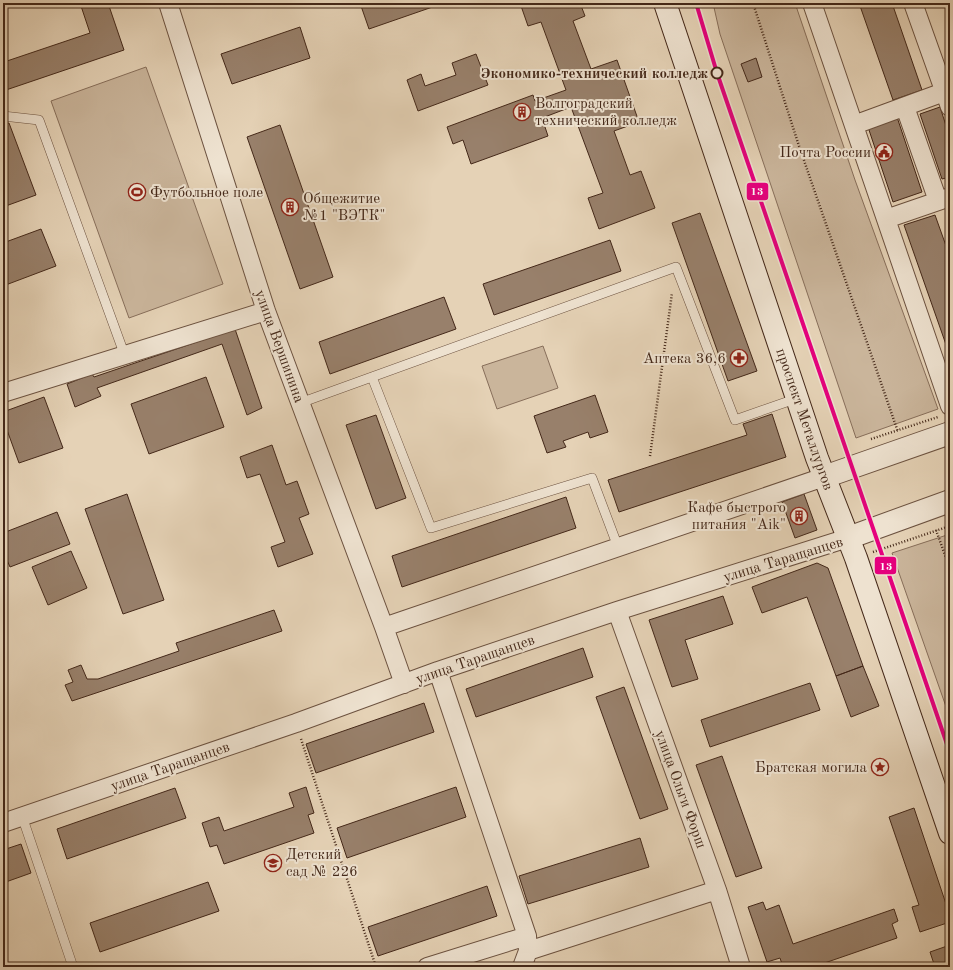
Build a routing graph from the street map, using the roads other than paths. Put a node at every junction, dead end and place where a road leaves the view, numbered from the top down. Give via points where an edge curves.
1 (168, 3) edge
2 (665, 3) edge
3 (812, 3) edge
4 (913, 3) edge
5 (947, 100) edge
6 (905, 106) junction
7 (3, 116) edge
8 (854, 125) junction
9 (944, 199) edge
10 (886, 219) junction
11 (266, 311) junction
12 (125, 356) junction
13 (372, 377) junction
14 (3, 393) edge
15 (798, 398) junction
16 (300, 402) junction
17 (950, 406) edge
18 (950, 433) edge
19 (824, 477) junction
20 (950, 501) edge
21 (618, 547) junction
22 (852, 548) junction
23 (617, 611) junction
24 (384, 627) junction
25 (438, 671) junction
26 (404, 684) junction
27 (22, 816) junction
28 (3, 823) edge
29 (950, 833) edge
30 (717, 890) junction
31 (527, 943) junction
32 (73, 967) edge
33 (427, 967) edge
34 (522, 967) edge
35 (740, 967) edge

1 - 11 street, улица Вершинина
2 - 15 main road, проспект Металлургов
3 - 8 street
4 - 5 street
5 - 6 street
6 - 8 street
6 - 9 street
7 - 12 lane via 39,120
8 - 10 street
9 - 10 street
10 - 17 street
11 - 12 street
11 - 16 street, улица Вершинина
12 - 14 street
13 - 15 lane via 676,267 735,420
13 - 16 lane
13 - 21 lane via 431,528 592,478
15 - 19 main road, проспект Металлургов
16 - 24 street, улица Вершинина
18 - 19 main road
19 - 21 street
19 - 22 main road, проспект Металлургов
20 - 22 main road, улица Таращанцев
21 - 24 street
22 - 23 street, улица Таращанцев
22 - 29 main road, проспект Металлургов
23 - 25 street, улица Таращанцев
23 - 30 street, улица Ольги Форш
24 - 26 street, улица Вершинина
25 - 26 street, улица Таращанцев
25 - 31 street
26 - 27 street, улица Таращанцев
27 - 28 street, улица Таращанцев
27 - 32 lane
30 - 31 street
30 - 35 street, улица Ольги Форш
31 - 33 street
31 - 34 street

